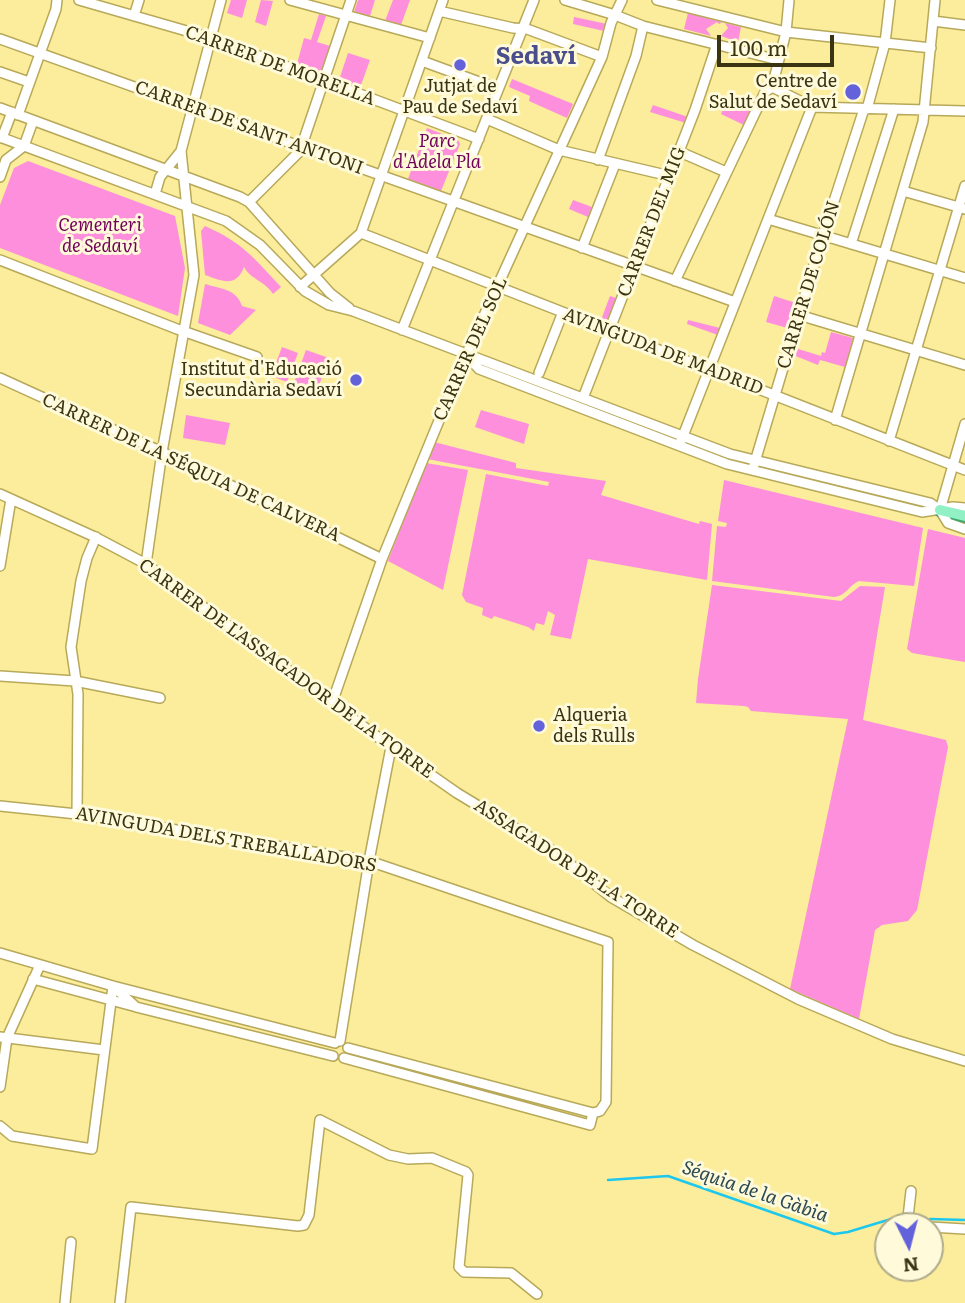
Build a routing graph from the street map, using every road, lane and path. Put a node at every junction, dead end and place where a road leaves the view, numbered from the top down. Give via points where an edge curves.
1 (57, 0) edge
2 (79, 0) edge
3 (139, 0) edge
4 (221, 0) edge
5 (290, 0) edge
6 (351, 0) edge
7 (443, 0) edge
8 (565, 0) edge
9 (622, 0) edge
10 (656, 0) edge
11 (789, 0) edge
12 (890, 0) edge
13 (935, 0) edge
14 (531, 3) edge
15 (439, 11) junction
16 (345, 15) junction
17 (615, 15) junction
18 (134, 16) junction
19 (933, 21) junction
20 (965, 25) edge
21 (643, 26) junction
22 (523, 28) junction
23 (786, 32) junction
24 (211, 38) junction
25 (430, 38) junction
26 (0, 39) edge
27 (885, 43) junction
28 (717, 44) junction
29 (931, 48) junction
30 (40, 53) junction
31 (602, 57) junction
32 (778, 60) junction
33 (422, 61) junction
34 (0, 72) edge
35 (324, 80) junction
36 (29, 82) junction
37 (772, 87) junction
38 (498, 89) junction
39 (812, 107) junction
40 (0, 108) edge
41 (192, 108) junction
42 (866, 109) junction
43 (894, 109) junction
44 (925, 110) junction
45 (404, 111) junction
46 (965, 111) edge
47 (15, 114) junction
48 (487, 119) junction
49 (33, 121) junction
50 (1, 137) edge
51 (479, 139) junction
52 (24, 146) junction
53 (302, 146) junction
54 (559, 150) junction
55 (181, 151) junction
56 (680, 152) junction
57 (6, 160) junction
58 (598, 160) junction
59 (615, 164) junction
60 (165, 169) junction
61 (726, 172) junction
62 (382, 176) junction
63 (670, 176) junction
64 (0, 177) edge
65 (184, 177) junction
66 (965, 186) edge
67 (903, 191) junction
68 (155, 194) junction
69 (249, 202) junction
70 (454, 203) junction
71 (187, 206) junction
72 (962, 208) edge
73 (768, 219) junction
74 (524, 227) junction
75 (360, 233) junction
76 (823, 235) junction
77 (851, 244) junction
78 (582, 248) junction
79 (883, 253) junction
80 (0, 260) edge
81 (430, 260) junction
82 (635, 266) junction
83 (940, 270) junction
84 (314, 275) junction
85 (965, 278) edge
86 (675, 281) junction
87 (300, 287) junction
88 (497, 287) junction
89 (734, 302) junction
90 (353, 311) junction
91 (799, 315) junction
92 (561, 317) dead end
93 (402, 330) junction
94 (184, 331) junction
95 (610, 331) junction
96 (859, 333) junction
97 (916, 351) junction
98 (466, 355) junction
99 (257, 357) dead end
100 (965, 365) edge
101 (709, 370) junction
102 (539, 373) dead end
103 (0, 378) edge
104 (775, 396) junction
105 (583, 398) junction
106 (835, 420) junction
107 (965, 424) edge
108 (889, 441) junction
109 (680, 442) junction
110 (162, 452) junction
111 (756, 461) junction
112 (953, 466) junction
113 (745, 469) junction
114 (965, 470) edge
115 (0, 494) edge
116 (11, 499) junction
117 (965, 508) edge
118 (940, 510) junction
119 (965, 516) edge
120 (965, 528) edge
121 (96, 537) junction
122 (382, 559) junction
123 (146, 564) junction
124 (0, 566) edge
125 (0, 676) edge
126 (75, 681) junction
127 (160, 698) dead end
128 (332, 703) junction
129 (391, 747) junction
130 (457, 793) joint
131 (0, 806) edge
132 (77, 814) junction
133 (369, 861) junction
134 (0, 953) edge
135 (40, 964) junction
136 (33, 979) junction
137 (113, 986) junction
138 (111, 1001) junction
139 (136, 1007) junction
140 (3, 1038) edge
141 (337, 1042) junction
142 (348, 1048) junction
143 (104, 1050) junction
144 (333, 1056) junction
145 (344, 1059) junction
146 (965, 1060) edge
147 (0, 1087) edge
148 (593, 1113) junction
149 (0, 1126) edge
150 (911, 1191) dead end
151 (910, 1212) edge
152 (944, 1228) edge
153 (965, 1229) edge
154 (71, 1242) dead end
155 (537, 1294) dead end
156 (65, 1303) edge
157 (120, 1303) edge

1 - 30 street
2 - 18 street, CARRER DE MORELLA
3 - 18 street
4 - 24 street
5 - 16 street
6 - 16 street
7 - 15 street
8 - 17 street
9 - 17 street, CARRER DEL SOL
10 - 23 street
11 - 23 street
12 - 27 street, CARRER DE COLÓN
13 - 19 street
14 - 22 street
15 - 22 street
15 - 25 street
16 - 25 street
16 - 35 street
17 - 21 street
17 - 31 street, CARRER DEL SOL
18 - 24 street, CARRER DE MORELLA
19 - 20 street
19 - 29 street
21 - 28 street
21 - 58 street
22 - 31 street
22 - 38 street
23 - 27 street
23 - 32 street
24 - 35 street, CARRER DE MORELLA
24 - 41 street
25 - 33 street
26 - 30 street, CARRER DE SANT ANTONI
27 - 29 street
27 - 42 street, CARRER DE COLÓN
28 - 32 street
28 - 56 street, CARRER DEL MIG
29 - 44 street
30 - 36 street
30 - 41 street, CARRER DE SANT ANTONI
31 - 54 street, CARRER DEL SOL
32 - 37 street
33 - 38 street
33 - 45 street
34 - 36 street
35 - 45 street, CARRER DE MORELLA
35 - 53 street
36 - 47 street
37 - 39 street
37 - 61 street via 765,92
38 - 48 street
39 - 42 street
39 - 73 street
40 - 47 street
41 - 53 street, CARRER DE SANT ANTONI
41 - 55 street
42 - 43 street
42 - 76 street, CARRER DE COLÓN
43 - 44 street
43 - 77 street
44 - 46 street
44 - 67 street
45 - 51 street, CARRER DE MORELLA
45 - 62 street
47 - 49 street
47 - 50 street
48 - 51 street
48 - 54 street
49 - 52 street
49 - 60 street
50 - 52 street
50 - 57 street
51 - 70 street
52 - 57 street
52 - 68 street
53 - 62 street, CARRER DE SANT ANTONI
53 - 69 street
54 - 58 street
54 - 74 street, CARRER DEL SOL
55 - 60 street
55 - 65 street
56 - 61 street
56 - 63 street, CARRER DEL MIG
57 - 64 street
58 - 59 street
59 - 63 street
59 - 78 street
60 - 65 street
60 - 68 street
61 - 86 street
62 - 70 street, CARRER DE SANT ANTONI
62 - 75 street
63 - 82 street, CARRER DEL MIG
65 - 69 street
65 - 71 street
66 - 72 street
67 - 72 street
67 - 79 street
68 - 71 street
69 - 84 street
70 - 74 street, CARRER DE SANT ANTONI
70 - 81 street
71 - 87 street via 248,235
71 - 94 street via 194,275
72 - 83 street
73 - 76 street
73 - 89 street
74 - 78 street, CARRER DE SANT ANTONI
74 - 88 street, CARRER DEL SOL
75 - 81 street, AVINGUDA DE MADRID
75 - 84 street
76 - 77 street
76 - 91 street, CARRER DE COLÓN
77 - 79 street
78 - 82 street, CARRER DE SANT ANTONI
79 - 83 street
79 - 96 street
80 - 94 street
81 - 88 street, AVINGUDA DE MADRID
81 - 93 street
82 - 86 street, CARRER DE SANT ANTONI
82 - 95 street, CARRER DEL MIG
83 - 85 street
83 - 97 street
84 - 87 street
84 - 90 street
86 - 89 street, CARRER DE SANT ANTONI
87 - 90 street via 329,305
88 - 95 street, AVINGUDA DE MADRID
88 - 98 street, CARRER DEL SOL
89 - 101 street
90 - 93 street
91 - 96 street
91 - 104 street, CARRER DE COLÓN
92 - 102 street
93 - 98 street
94 - 99 street
94 - 110 street
95 - 101 street, AVINGUDA DE MADRID
95 - 105 street, CARRER DEL MIG
96 - 97 street
96 - 106 street
97 - 100 street
97 - 108 street
98 - 105 street
98 - 109 street via 479,369
98 - 122 street, CARRER DEL SOL
101 - 104 street, AVINGUDA DE MADRID
101 - 109 street
103 - 110 street, CARRER DE LA SÉQUIA DE CALVERA
104 - 106 street, AVINGUDA DE MADRID
104 - 111 street, CARRER DE COLÓN
105 - 109 street
106 - 108 street, AVINGUDA DE MADRID
107 - 112 street
108 - 112 street, AVINGUDA DE MADRID
109 - 111 street
109 - 113 street
110 - 122 street, CARRER DE LA SÉQUIA DE CALVERA
110 - 123 street
111 - 113 street
111 - 118 street via 926,502
112 - 114 street, AVINGUDA DE MADRID
112 - 118 street
113 - 118 street via 922,512
115 - 116 street, CARRER DE L'ASSAGADOR DE LA TORRE
116 - 121 street, CARRER DE L'ASSAGADOR DE LA TORRE
116 - 124 street
117 - 118 street
118 - 119 main road
118 - 120 street via 948,523
121 - 123 street, CARRER DE L'ASSAGADOR DE LA TORRE
121 - 126 street via 75,613 71,647
122 - 128 street, CARRER DEL SOL
123 - 128 street, CARRER DE L'ASSAGADOR DE LA TORRE
125 - 126 street
126 - 127 street
126 - 132 street
128 - 129 street, CARRER DE L'ASSAGADOR DE LA TORRE
129 - 130 street, CARRER DE L'ASSAGADOR DE LA TORRE
129 - 133 street
130 - 146 street, ASSAGADOR DE LA TORRE via 556,853 611,897 715,957 892,1039
131 - 132 street, AVINGUDA DELS TREBALLADORS
132 - 133 street, AVINGUDA DELS TREBALLADORS
133 - 141 street
133 - 148 street, AVINGUDA DELS TREBALLADORS via 608,942 606,1102
134 - 135 street
135 - 136 street
135 - 137 street
136 - 138 street
136 - 140 street
137 - 138 street
137 - 139 street
137 - 141 street
138 - 139 street
138 - 143 street
139 - 144 street
140 - 143 street
140 - 147 street
141 - 142 street
141 - 144 street via 331,1049
142 - 145 street
142 - 148 street
143 - 149 street via 92,1149 12,1136
144 - 145 street
145 - 148 street via 590,1125
150 - 151 street
152 - 153 street
154 - 156 street
155 - 157 street via 511,1273 464,1272 459,1267 466,1172 432,1158 408,1160 389,1155 320,1120 304,1225 131,1207

